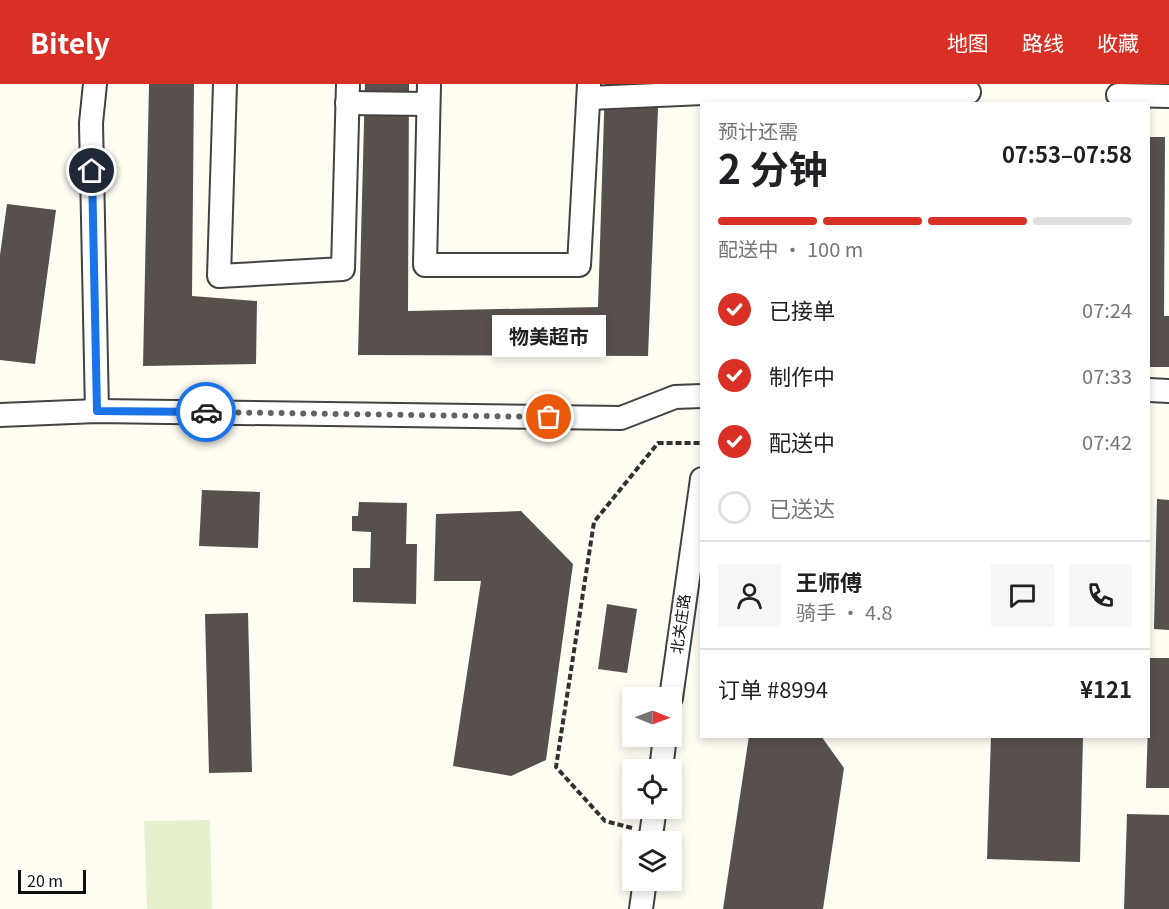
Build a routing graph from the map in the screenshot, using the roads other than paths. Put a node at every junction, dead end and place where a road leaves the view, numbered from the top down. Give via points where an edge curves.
1 (95, 84) edge
2 (225, 84) edge
3 (589, 91) edge
4 (348, 93) edge
5 (749, 93) edge
6 (968, 93) edge
7 (428, 94) edge
8 (1118, 94) edge
9 (1169, 96) edge
10 (1150, 390) edge
11 (1169, 391) edge
12 (700, 396) edge
13 (97, 411) junction
14 (0, 415) edge
15 (700, 493) edge
16 (673, 687) edge
17 (643, 891) edge
18 (641, 909) edge

1 - 13 street via 91,123
2 - 4 street via 219,276 343,269
3 - 5 street
3 - 7 street via 579,265 425,265
4 - 7 street
5 - 6 street
8 - 9 street
10 - 11 street
12 - 13 street via 675,398 621,418
13 - 14 street
15 - 16 street, 北关庄路
17 - 18 street

